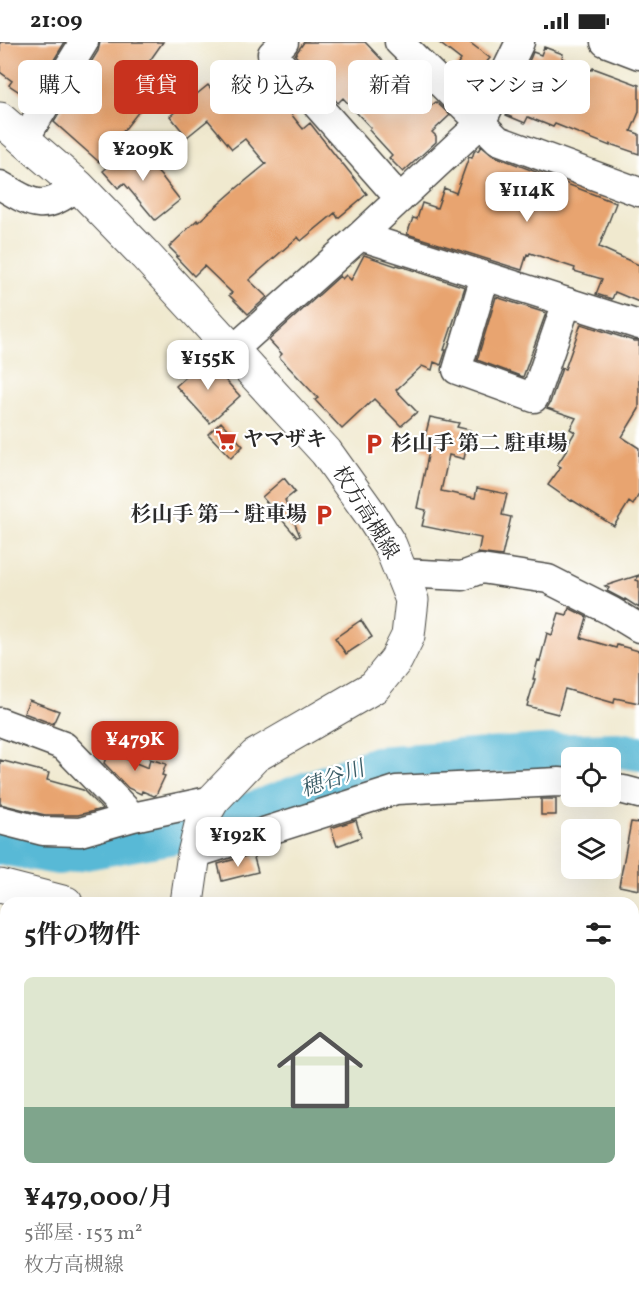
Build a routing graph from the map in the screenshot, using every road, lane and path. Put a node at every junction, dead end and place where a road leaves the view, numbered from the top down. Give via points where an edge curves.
1 (84, 42) edge
2 (284, 42) edge
3 (399, 42) edge
4 (520, 42) edge
5 (605, 42) edge
6 (639, 55) edge
7 (481, 123) junction
8 (12, 130) edge
9 (0, 185) edge
10 (78, 186) junction
11 (639, 192) edge
12 (400, 199) junction
13 (360, 236) junction
14 (485, 276) junction
15 (567, 302) junction
16 (639, 325) edge
17 (233, 350) junction
18 (402, 573) junction
19 (639, 628) edge
20 (0, 722) edge
21 (561, 782) edge
22 (621, 790) edge
23 (639, 794) edge
24 (213, 800) junction
25 (133, 817) junction
26 (0, 820) edge
27 (195, 854) junction
28 (0, 886) edge
29 (43, 897) edge
30 (188, 897) edge

1 - 8 street
2 - 12 street via 272,54
3 - 7 street
4 - 7 street
5 - 6 street
7 - 11 street via 498,140
7 - 12 street
8 - 10 main road, 枚方高槻線
9 - 10 street via 25,200 45,204 61,199
10 - 17 main road, 枚方高槻線
12 - 13 street
13 - 14 street
13 - 17 street
14 - 15 street
14 - 15 street via 457,370 534,398
15 - 16 street
17 - 18 main road, 枚方高槻線 via 326,452 390,545
18 - 19 street via 462,576 481,569 548,579
18 - 24 main road, 枚方高槻線 via 412,600 408,636 396,660 374,687 255,756
20 - 25 street via 64,746
21 - 27 street via 396,790
22 - 23 street
24 - 25 street
24 - 27 main road, 枚方高槻線 via 203,817
25 - 26 street via 80,832 43,831
27 - 30 main road, 枚方高槻線
28 - 29 main road

